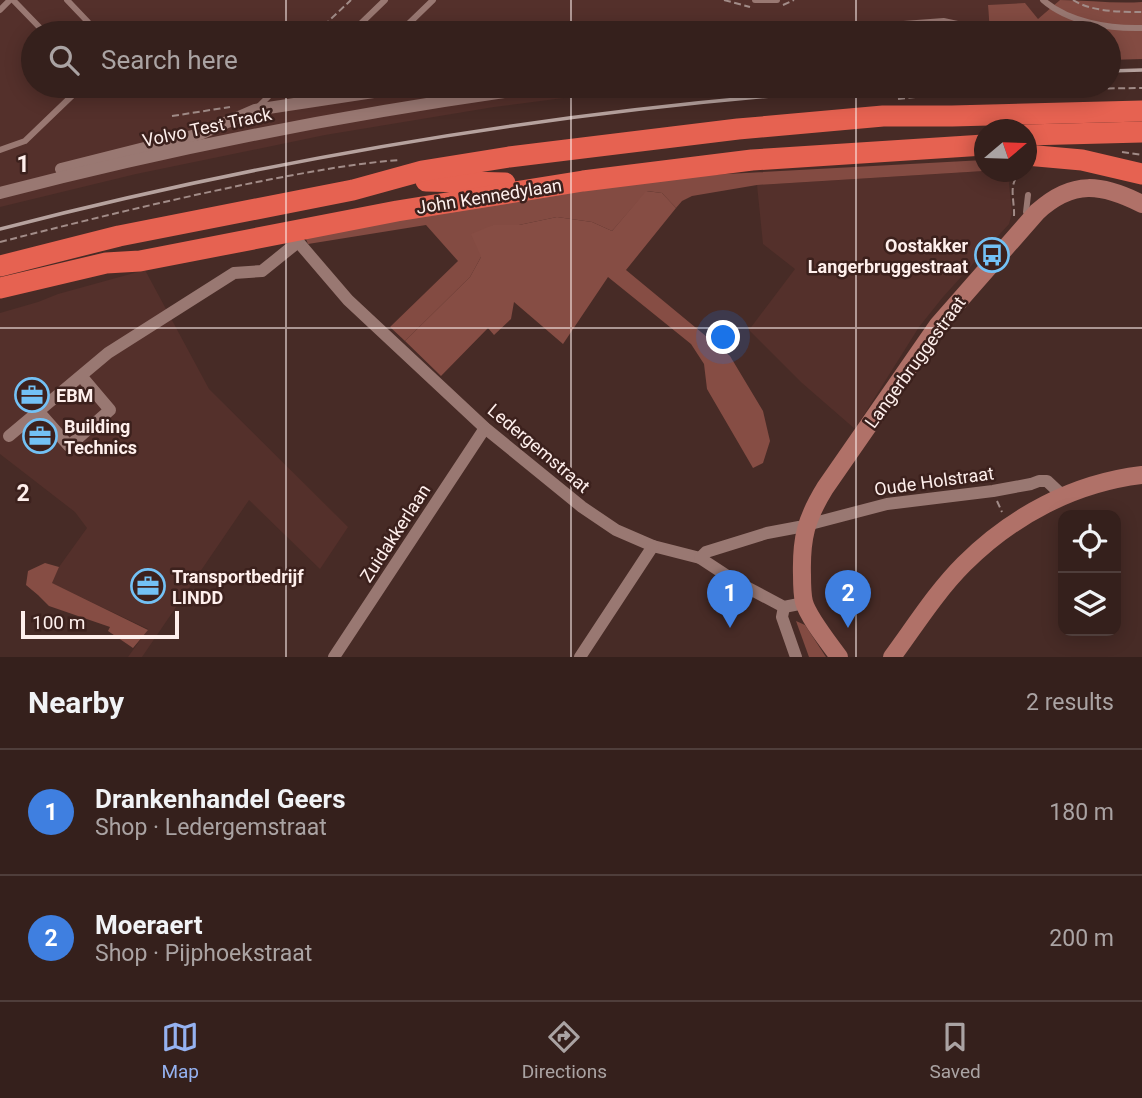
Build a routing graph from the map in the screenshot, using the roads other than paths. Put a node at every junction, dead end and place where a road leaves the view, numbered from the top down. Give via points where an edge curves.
1 (11, 0) edge
2 (67, 0) edge
3 (385, 0) edge
4 (433, 0) edge
5 (755, 0) edge
6 (777, 0) edge
7 (1043, 0) edge
8 (0, 10) edge
9 (33, 21) edge
10 (87, 21) edge
11 (363, 21) edge
12 (411, 21) edge
13 (1085, 21) edge
14 (1121, 28) edge
15 (1142, 29) edge
16 (70, 98) edge
17 (267, 98) edge
18 (334, 98) edge
19 (470, 98) edge
20 (1142, 98) edge
21 (255, 110) junction
22 (1142, 111) edge
23 (883, 116) junction
24 (1142, 132) edge
25 (1037, 135) edge
26 (974, 138) edge
27 (1142, 143) edge
28 (1037, 144) edge
29 (974, 146) edge
30 (0, 150) edge
31 (974, 156) edge
32 (1037, 156) edge
33 (1142, 174) edge
34 (583, 181) junction
35 (0, 185) edge
36 (353, 190) junction
37 (0, 193) edge
38 (1028, 195) dead end
39 (1142, 204) edge
40 (1024, 222) junction
41 (0, 267) edge
42 (0, 288) edge
43 (82, 377) junction
44 (39, 412) junction
45 (485, 428) junction
46 (9, 436) dead end
47 (1142, 475) edge
48 (1063, 496) junction
49 (806, 525) junction
50 (653, 546) junction
51 (699, 558) junction
52 (804, 603) junction
53 (785, 607) junction
54 (334, 657) edge
55 (580, 657) edge
56 (796, 657) edge
57 (839, 657) edge
58 (892, 657) edge

1 - 8 lane
1 - 9 lane
2 - 10 lane
3 - 11 lane
4 - 12 lane
5 - 6 lane
7 - 13 lane
14 - 15 lane
16 - 30 lane via 25,141
17 - 21 lane
18 - 21 street, Volvo Test Track
19 - 37 street, Volvo Test Track via 275,131
20 - 23 highway via 946,104
21 - 35 street, Volvo Test Track via 200,134
22 - 23 highway, John Kennedylaan
23 - 36 highway, John Kennedylaan via 509,157 422,171
24 - 25 highway
26 - 36 highway, John Kennedylaan via 733,155 514,182 414,182
27 - 28 highway
29 - 34 highway, John Kennedylaan via 752,160
31 - 34 highway via 782,165
32 - 33 highway via 1083,160
34 - 42 highway, John Kennedylaan via 397,211 140,261 106,263
36 - 41 highway, John Kennedylaan via 119,236
38 - 40 lane
39 - 40 street, Langerbruggestraat via 1103,189 1083,188 1052,198
40 - 49 street, Langerbruggestraat via 938,325 825,488
43 - 44 street, Ledergemstraat
43 - 44 street via 110,410 69,446
43 - 45 street, Ledergemstraat via 108,354 234,273 262,271 296,240 348,300
44 - 46 street, Ledergemstraat
45 - 50 street, Ledergemstraat via 582,507
45 - 54 street, Zuidakkerlaan
47 - 48 street
48 - 49 street, Oude Holstraat via 1048,481 1039,481 887,504
48 - 58 street via 1010,525 963,565
49 - 51 street via 706,551
49 - 52 street, Langerbruggestraat
50 - 51 street, Ledergemstraat
50 - 55 street
51 - 53 street, Ledergemstraat
52 - 53 street
52 - 57 street
53 - 56 street via 782,617

